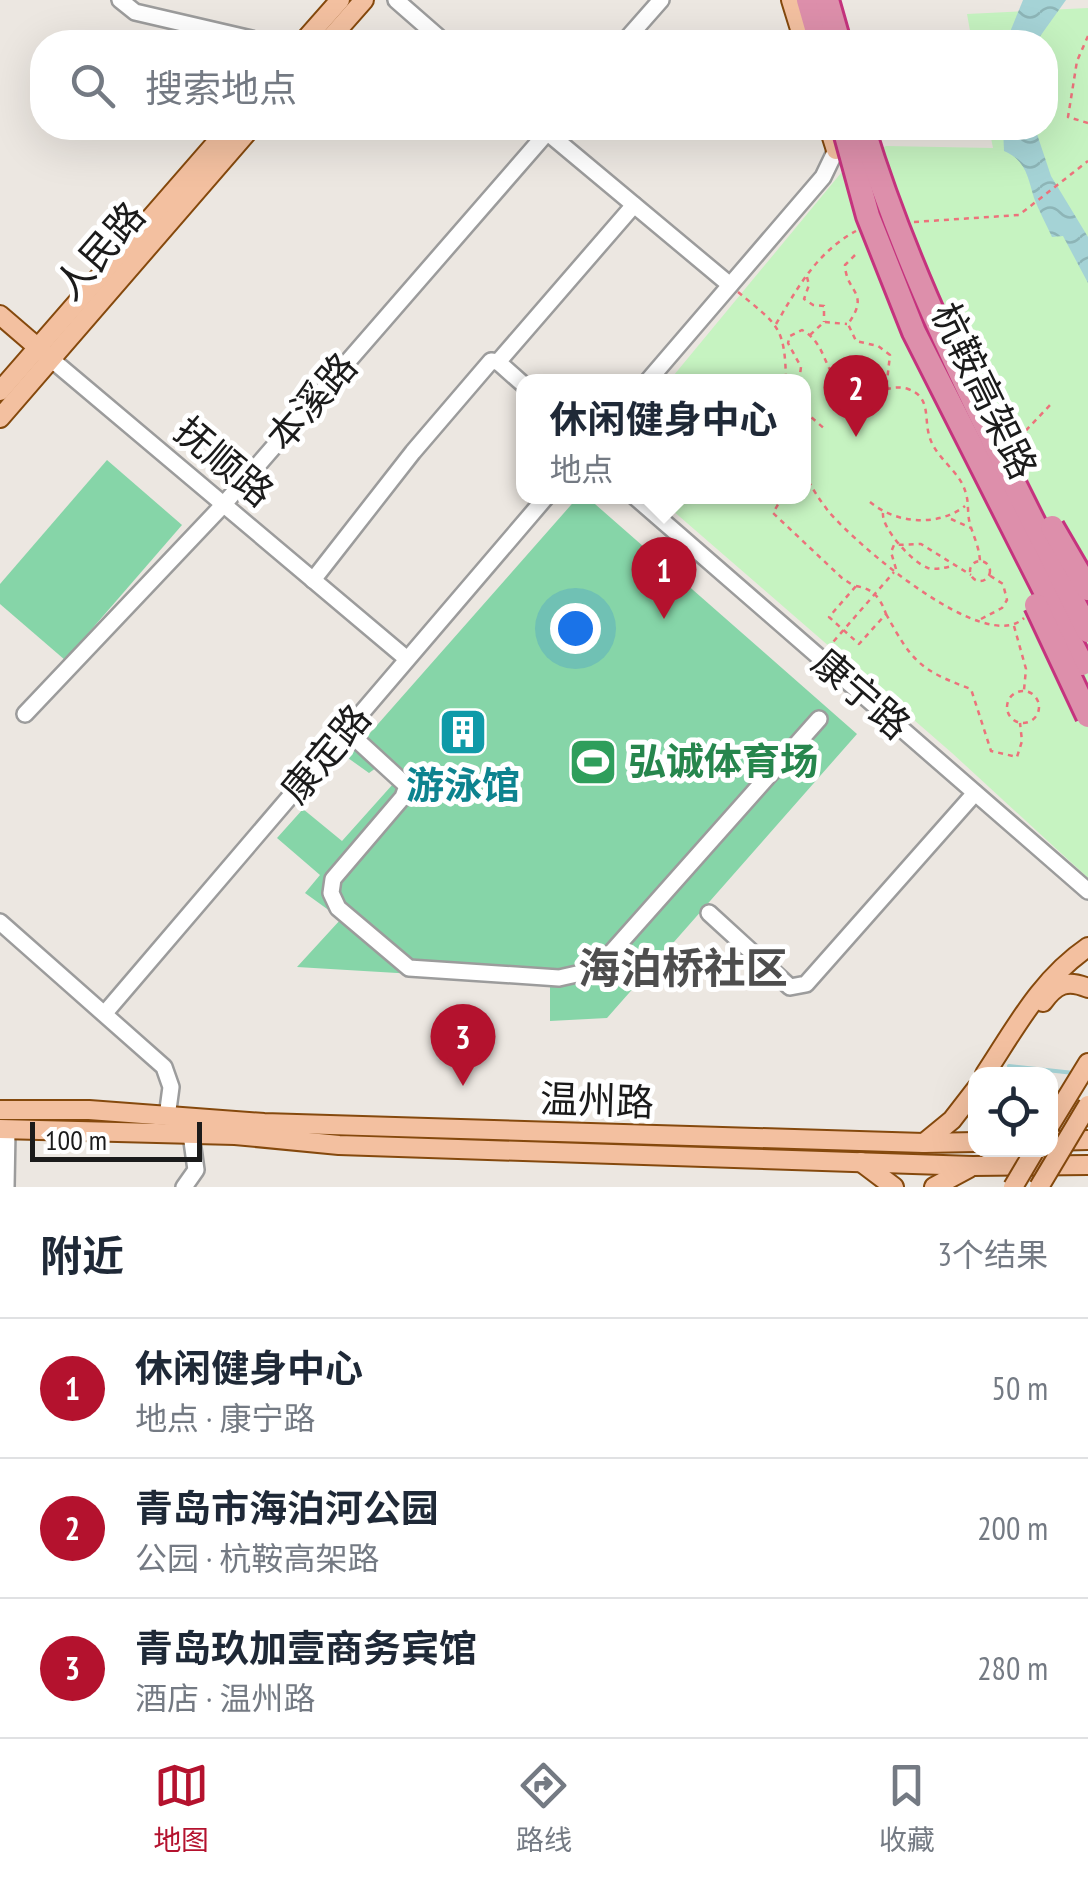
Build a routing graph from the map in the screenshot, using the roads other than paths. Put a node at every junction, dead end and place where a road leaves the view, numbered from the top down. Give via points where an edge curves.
1 (120, 0) edge
2 (340, 0) edge
3 (364, 0) edge
4 (396, 0) edge
5 (661, 0) edge
6 (791, 0) edge
7 (808, 0) edge
8 (827, 0) edge
9 (837, 0) edge
10 (212, 30) edge
11 (314, 30) edge
12 (338, 30) edge
13 (430, 30) edge
14 (635, 30) edge
15 (800, 30) edge
16 (817, 30) edge
17 (836, 30) edge
18 (846, 30) edge
19 (218, 140) edge
20 (241, 140) edge
21 (538, 140) edge
22 (560, 140) edge
23 (838, 140) edge
24 (842, 140) edge
25 (867, 140) edge
26 (634, 205) junction
27 (730, 285) junction
28 (0, 315) edge
29 (925, 329) junction
30 (44, 353) junction
31 (498, 362) junction
32 (653, 374) edge
33 (516, 378) edge
34 (0, 390) edge
35 (0, 418) edge
36 (224, 504) junction
37 (541, 504) edge
38 (643, 504) edge
39 (313, 580) junction
40 (1088, 589) edge
41 (1088, 630) edge
42 (407, 659) junction
43 (1088, 676) edge
44 (24, 714) dead end
45 (1088, 716) edge
46 (819, 719) dead end
47 (346, 730) junction
48 (975, 793) junction
49 (1088, 891) edge
50 (709, 913) dead end
51 (0, 922) edge
52 (1088, 947) edge
53 (1088, 988) edge
54 (105, 1013) junction
55 (1088, 1064) edge
56 (990, 1067) edge
57 (1002, 1067) edge
58 (968, 1099) edge
59 (1088, 1106) edge
60 (1, 1117) edge
61 (1058, 1124) edge
62 (169, 1125) junction
63 (191, 1134) junction
64 (1058, 1137) edge
65 (1088, 1140) edge
66 (968, 1142) edge
67 (924, 1143) junction
68 (1039, 1158) edge
69 (861, 1162) junction
70 (1088, 1165) edge
71 (974, 1166) junction
72 (6, 1187) edge
73 (184, 1187) edge
74 (894, 1187) edge
75 (934, 1187) edge
76 (1012, 1187) edge
77 (1039, 1187) edge

1 - 10 street via 134,12
2 - 11 main road
3 - 12 main road
4 - 13 street
5 - 14 street
6 - 15 main road
7 - 16 highway
8 - 17 highway
9 - 18 main road
19 - 30 main road, 人民路
20 - 30 main road, 人民路
21 - 36 street, 本溪路
22 - 26 street
23 - 27 street via 823,176
24 - 29 highway, 杭鞍高架路, bridge via 868,216
25 - 29 highway, 杭鞍高架路, bridge
26 - 27 street
26 - 31 street
27 - 32 street
28 - 30 main road, 抚顺路
29 - 40 highway, bridge
29 - 41 highway, 杭鞍高架路, bridge
29 - 43 highway, 杭鞍高架路, bridge
29 - 45 highway, bridge
30 - 34 main road, 人民路
30 - 35 main road, 人民路
30 - 36 street, 抚顺路
31 - 33 street
31 - 39 street via 491,361 412,452
36 - 39 street, 抚顺路
36 - 44 street, 本溪路
37 - 42 street, 康定路
38 - 48 street, 康宁路
39 - 42 street, 抚顺路
42 - 47 street, 康定路
46 - 47 street via 603,962 558,978 409,968 338,908 333,879 407,786
47 - 54 street, 康定路
48 - 49 street, 康宁路
48 - 50 street via 806,984 790,986
51 - 54 street
52 - 56 main road via 1042,988
53 - 57 main road via 1053,988
54 - 62 street via 164,1068 172,1088
55 - 61 main road
58 - 67 main road
59 - 77 main road, bridge
60 - 62 main road, 温州路
60 - 62 main road, 温州路 via 36,1110
60 - 72 street
62 - 63 main road, 温州路
62 - 67 main road, 温州路
63 - 69 main road, 温州路
63 - 73 street via 196,1170
64 - 65 main road
66 - 67 main road, 温州路
68 - 70 main road, 温州路
68 - 71 main road, 温州路
68 - 76 main road, bridge
69 - 71 main road, 温州路
69 - 74 main road
71 - 75 main road

